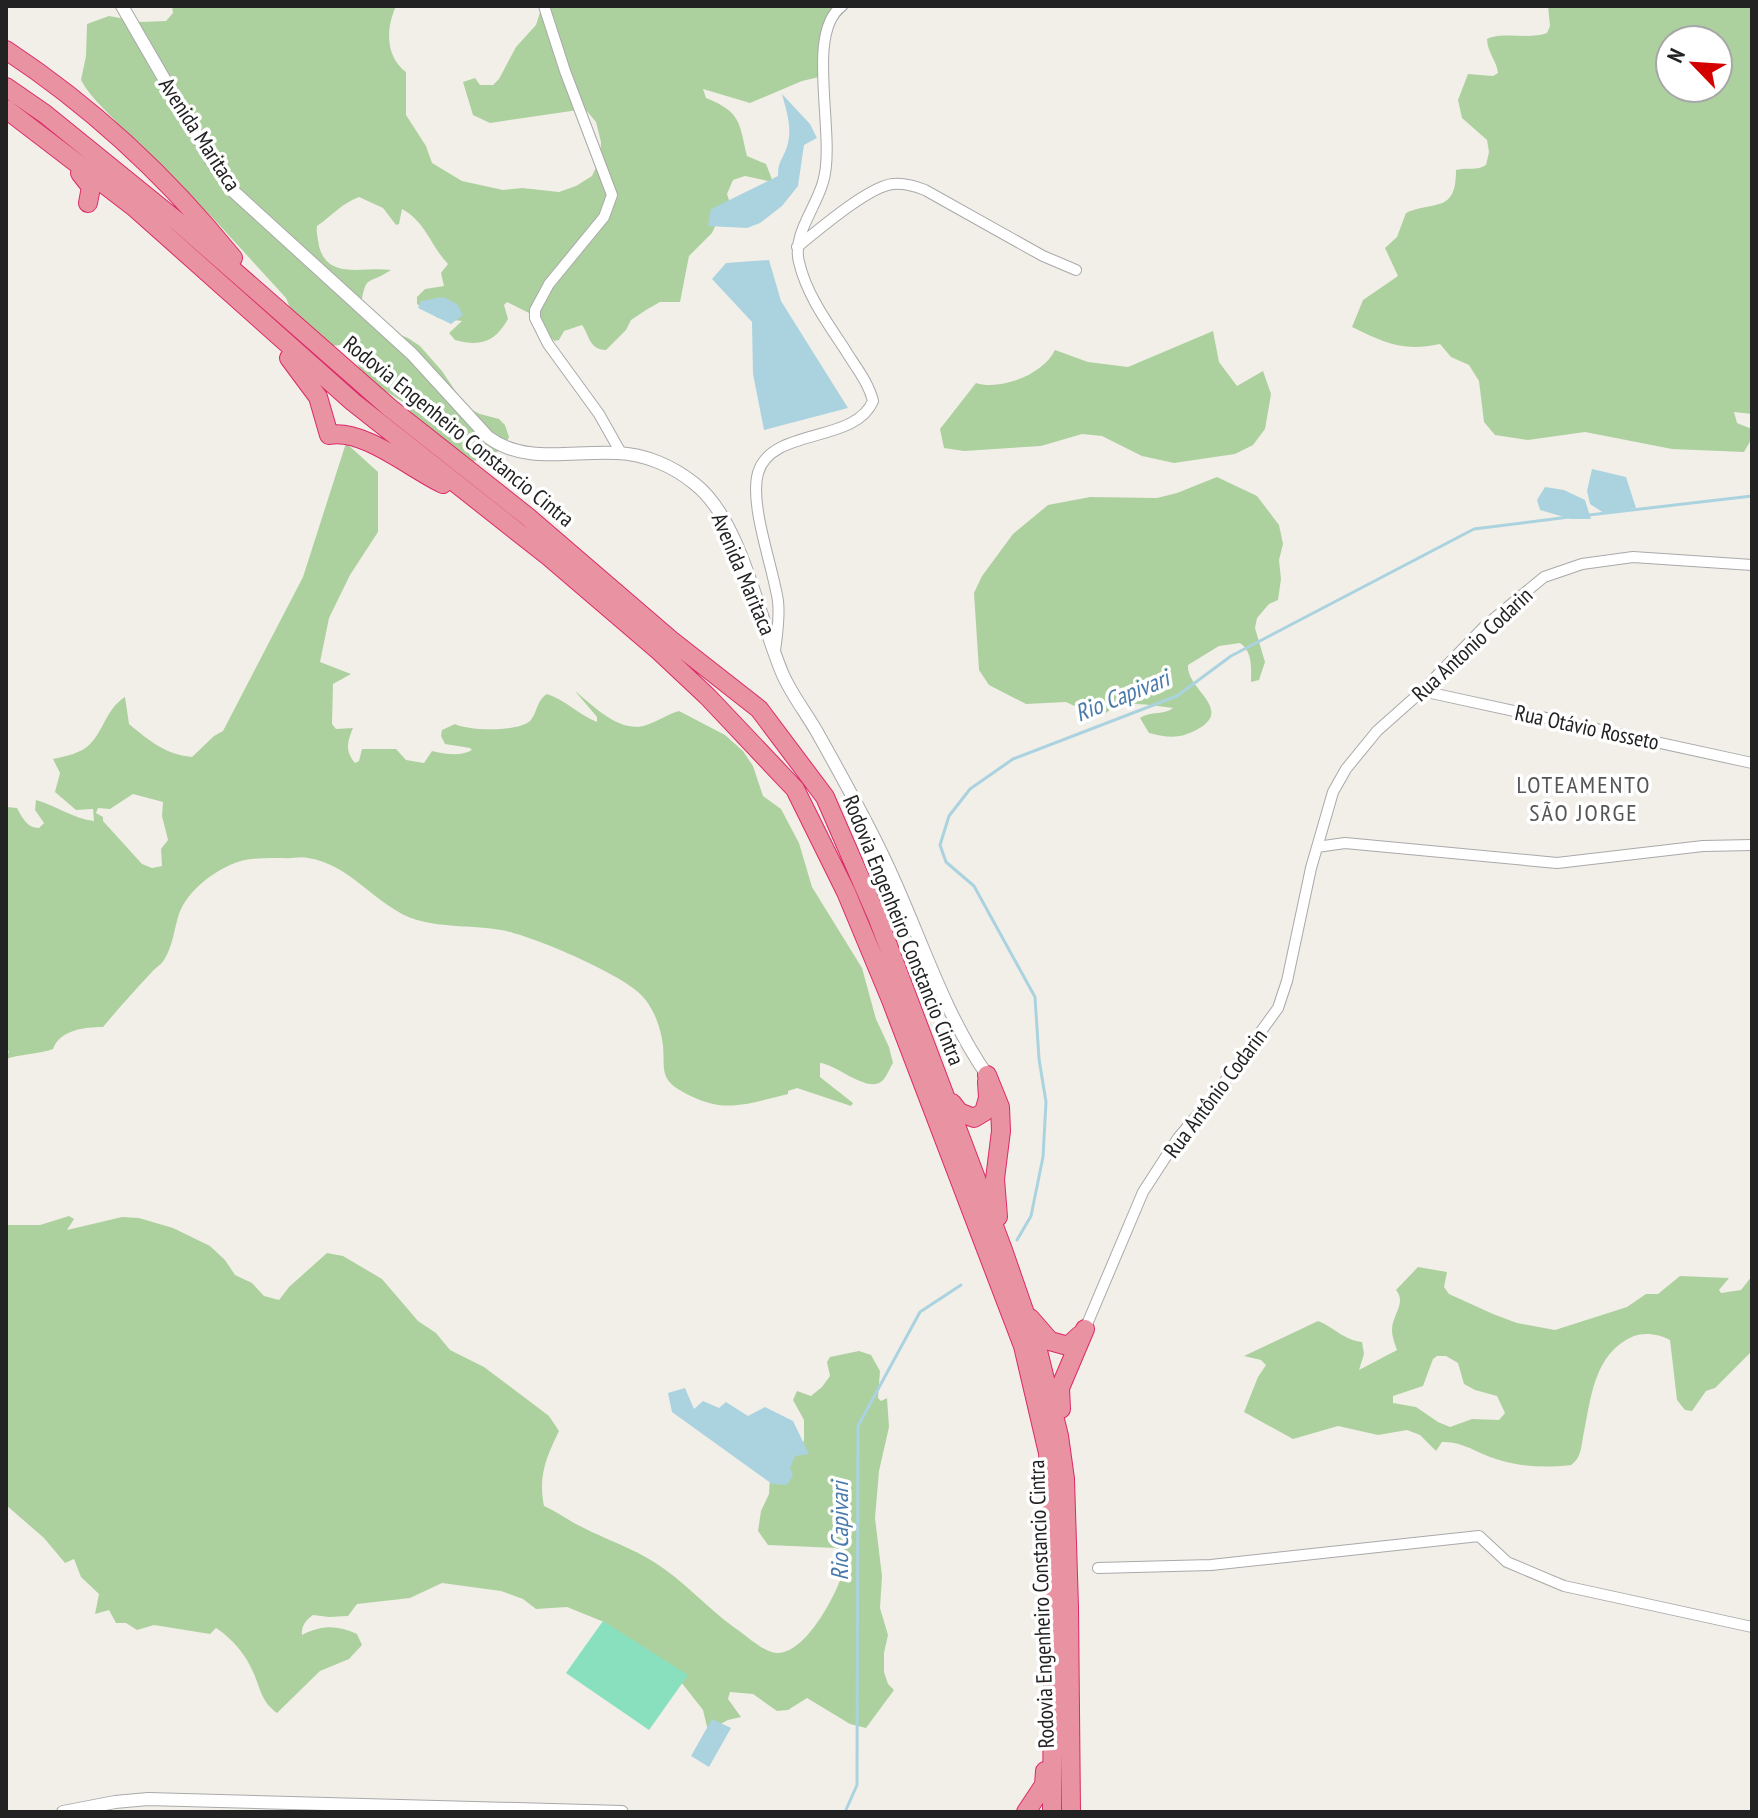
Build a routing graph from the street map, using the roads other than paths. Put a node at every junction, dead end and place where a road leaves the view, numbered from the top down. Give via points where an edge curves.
1 (122, 6) edge
2 (544, 6) edge
3 (842, 6) edge
4 (6, 50) edge
5 (6, 87) edge
6 (6, 109) edge
7 (797, 247) junction
8 (1076, 270) dead end
9 (248, 285) junction
10 (255, 316) junction
11 (621, 453) junction
12 (473, 498) junction
13 (1752, 565) edge
14 (775, 651) junction
15 (1422, 691) junction
16 (1752, 763) edge
17 (1752, 845) edge
18 (1317, 847) junction
19 (987, 1075) junction
20 (947, 1097) junction
21 (1003, 1250) junction
22 (1026, 1313) junction
23 (1085, 1329) junction
24 (1065, 1479) junction
25 (1098, 1568) dead end
26 (1752, 1627) edge
27 (1051, 1709) junction
28 (1069, 1726) junction
29 (63, 1812) edge
30 (622, 1812) edge
31 (1029, 1812) edge
32 (1043, 1812) edge
33 (1052, 1812) edge
34 (1071, 1812) edge
35 (1084, 1812) edge

1 - 11 street, Avenida Maritaca via 233,191 412,354 488,437 526,454
2 - 11 street via 612,195 604,217 549,284 535,318
3 - 7 street via 830,23 823,57 828,161
4 - 9 highway via 148,165 228,252
5 - 9 highway, Rodovia Engenheiro Constancio Cintra via 177,221
6 - 10 highway, Rodovia Engenheiro Constancio Cintra via 57,148 64,162 90,182 88,203 102,196 134,207
7 - 8 street via 874,191 894,183 925,190
7 - 14 street via 804,282 873,401 862,418 774,451 759,469 760,512 778,604
9 - 20 highway, Rodovia Engenheiro Constancio Cintra via 759,709 825,797
10 - 12 highway, Rodovia Engenheiro Constancio Cintra
10 - 12 highway via 318,397 329,435 359,438
11 - 14 street, Avenida Maritaca via 665,465 712,500 728,527
12 - 27 highway, Rodovia Engenheiro Constancio Cintra via 608,607 719,708 795,789 846,892 1023,1346 1048,1453 1054,1545
13 - 15 street, Rua Antonio Codarin via 1633,557 1582,564 1544,577 1486,625
14 - 19 street, Avenida Maritaca via 883,856 957,1022
15 - 16 street, Rua Otávio Rosseto
15 - 18 street, Rua Antonio Codarin via 1377,731 1346,769 1333,792
17 - 18 street via 1557,863 1345,843
18 - 23 street, Rua Antônio Codarin via 1278,1008 1143,1192
19 - 20 highway via 984,1112 974,1118 959,1112
19 - 21 highway via 1000,1107 995,1179
20 - 21 highway, Rodovia Engenheiro Constancio Cintra
21 - 22 highway, Rodovia Engenheiro Constancio Cintra
22 - 23 highway via 1050,1341 1063,1346
22 - 24 highway, Rodovia Engenheiro Constancio Cintra
23 - 24 highway via 1060,1388
24 - 28 highway, Rodovia Engenheiro Constancio Cintra
25 - 26 street via 1211,1565 1479,1536 1507,1562 1564,1586
27 - 31 highway via 1044,1785
27 - 33 highway, Rodovia Engenheiro Constancio Cintra
28 - 34 highway, Rodovia Engenheiro Constancio Cintra
28 - 35 highway via 1076,1801
29 - 30 street via 164,1799
31 - 32 highway

